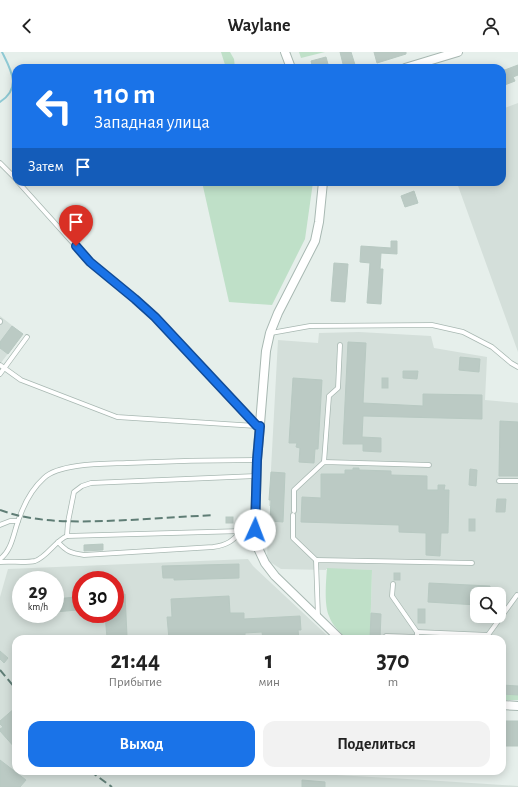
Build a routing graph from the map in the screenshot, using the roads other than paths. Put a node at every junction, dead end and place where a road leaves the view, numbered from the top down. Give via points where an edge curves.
1 (285, 52) edge
2 (458, 52) edge
3 (290, 64) edge
4 (418, 64) edge
5 (0, 163) edge
6 (12, 175) edge
7 (22, 186) edge
8 (323, 186) edge
9 (270, 333) junction
10 (27, 337) dead end
11 (340, 345) dead end
12 (2, 367) edge
13 (518, 367) edge
14 (0, 374) edge
15 (258, 426) junction
16 (257, 460) junction
17 (324, 462) junction
18 (429, 465) dead end
19 (257, 476) junction
20 (499, 481) dead end
21 (518, 481) edge
22 (18, 521) junction
23 (0, 525) edge
24 (242, 530) junction
25 (255, 530) junction
26 (67, 536) junction
27 (58, 542) junction
28 (0, 560) edge
29 (316, 560) junction
30 (472, 563) dead end
31 (393, 584) dead end
32 (517, 595) dead end
33 (318, 617) junction
34 (336, 635) edge
35 (416, 635) edge
36 (489, 635) edge
37 (506, 705) edge
38 (518, 706) edge

1 - 3 street
2 - 4 street
5 - 6 lane
7 - 15 lane via 90,262 155,317
8 - 9 street via 315,241
9 - 13 lane via 310,326 432,325 463,332 492,347
9 - 15 street
10 - 12 lane
11 - 17 lane via 338,388 329,396
12 - 14 lane
12 - 15 lane via 21,380 117,417
15 - 16 street
16 - 19 street
16 - 22 lane via 182,460 80,466 59,470 45,477 31,494
17 - 18 lane
17 - 29 lane via 294,490 293,538
19 - 25 street
19 - 26 lane via 91,483 74,492
20 - 21 lane
22 - 23 lane
22 - 28 lane via 10,545
24 - 25 lane
24 - 26 lane
24 - 27 lane via 223,546 206,548 84,555 71,554
25 - 33 street via 258,548 265,563
26 - 27 lane
27 - 28 lane via 34,561
29 - 30 lane
29 - 33 lane
31 - 35 lane via 392,596
32 - 36 lane
33 - 34 street
37 - 38 street

